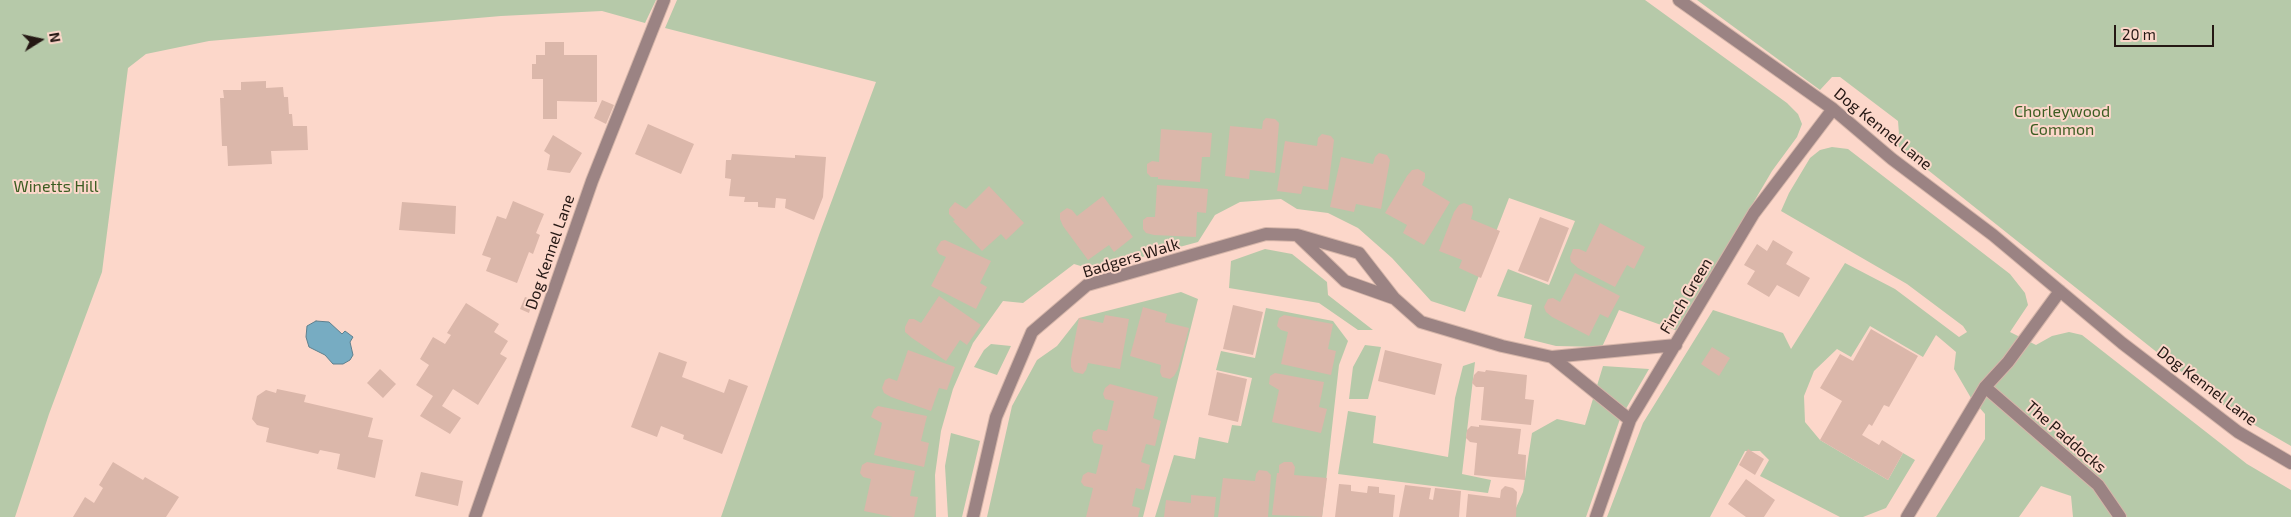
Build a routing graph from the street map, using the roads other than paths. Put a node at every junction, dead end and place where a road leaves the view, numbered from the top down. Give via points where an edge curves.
1 (664, 0) edge
2 (1679, 0) edge
3 (1833, 109) junction
4 (1297, 235) junction
5 (2060, 291) junction
6 (1394, 298) junction
7 (1676, 345) junction
8 (1552, 357) junction
9 (1985, 387) junction
10 (1630, 420) junction
11 (2291, 463) edge
12 (475, 517) edge
13 (973, 517) edge
14 (1596, 517) edge
15 (1907, 517) edge
16 (2120, 517) edge

1 - 12 street, Dog Kennel Lane via 592,181
2 - 3 street, Dog Kennel Lane
3 - 5 street, Dog Kennel Lane
3 - 7 street, Finch Green via 1754,213
4 - 6 street, Badgers Walk via 1345,281
4 - 6 street, Badgers Walk via 1360,253
4 - 13 street, Badgers Walk via 1266,234 1086,285 1032,332 996,417
5 - 9 street via 2008,362
5 - 11 street, Dog Kennel Lane via 2238,432
6 - 8 street, Badgers Walk via 1421,322
7 - 8 street, Badgers Walk
7 - 10 street, Finch Green
8 - 10 street, Badgers Walk
9 - 15 street
9 - 16 street, The Paddocks via 2098,485
10 - 14 street, Finch Green

